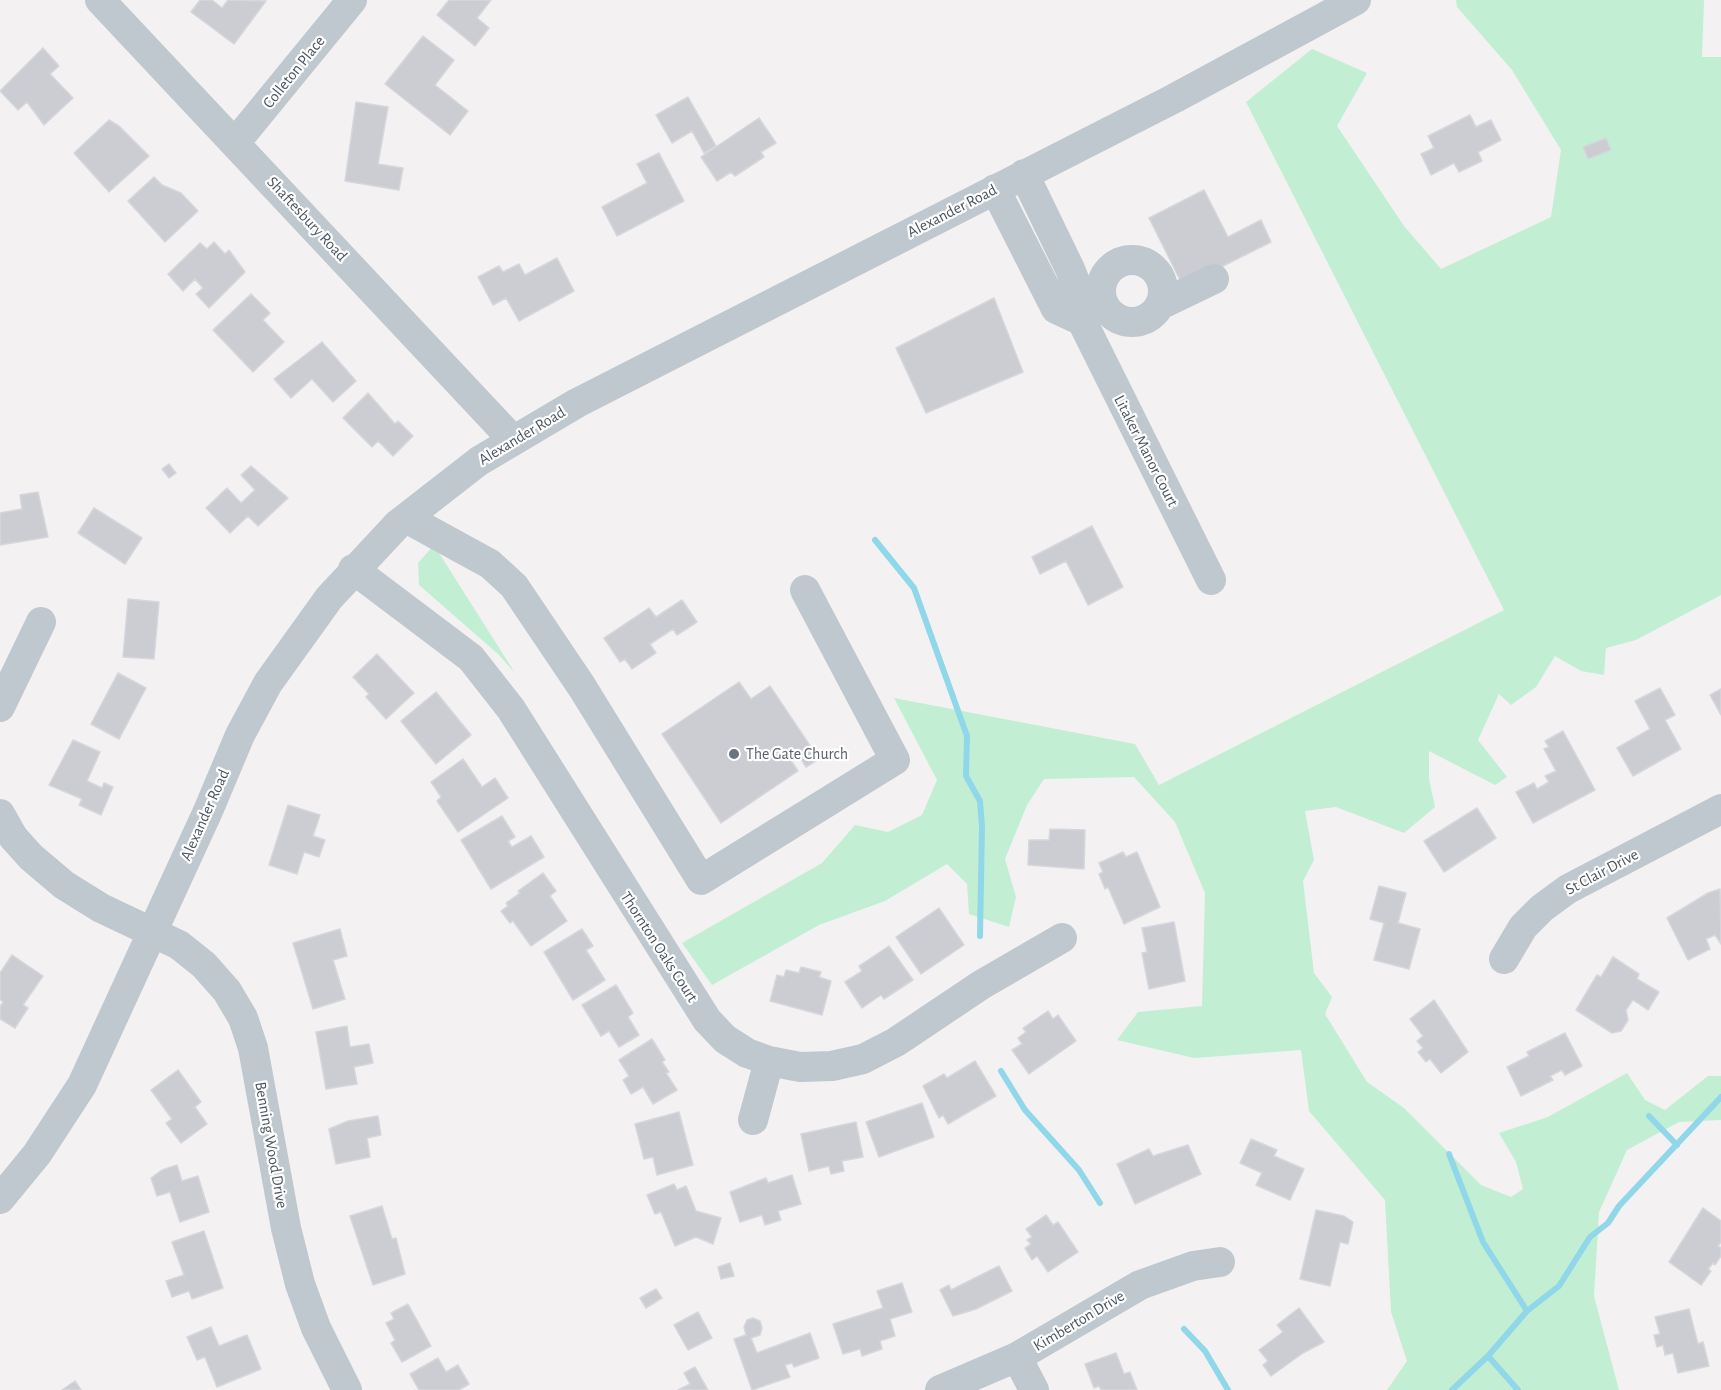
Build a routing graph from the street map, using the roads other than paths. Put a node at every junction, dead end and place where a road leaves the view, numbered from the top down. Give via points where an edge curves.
1 (100, 0) edge
2 (352, 0) edge
3 (1356, 0) edge
4 (235, 143) junction
5 (1024, 174) junction
6 (995, 189) junction
7 (1062, 253) junction
8 (1035, 267) junction
9 (1214, 279) dead end
10 (1160, 305) junction
11 (1082, 321) junction
12 (1125, 322) junction
13 (1097, 353) junction
14 (513, 440) junction
15 (405, 518) junction
16 (353, 569) junction
17 (1211, 580) dead end
18 (805, 590) dead end
19 (41, 622) dead end
20 (0, 707) edge
21 (1721, 809) edge
22 (0, 814) edge
23 (153, 931) junction
24 (1062, 938) dead end
25 (1504, 958) dead end
26 (769, 1061) junction
27 (753, 1120) dead end
28 (0, 1199) edge
29 (1220, 1262) dead end
30 (1017, 1357) junction
31 (347, 1390) edge
32 (940, 1390) edge
33 (1034, 1390) edge

1 - 4 street, Shaftesbury Road
2 - 4 street, Colleton Place
3 - 5 street, Alexander Road
4 - 14 street, Shaftesbury Road
5 - 6 street, Alexander Road
5 - 7 street, Litaker Manor Court
6 - 8 street
6 - 14 street, Alexander Road via 686,345
7 - 8 street
7 - 11 street, Litaker Manor Court via 1081,297
8 - 11 street via 1056,309
9 - 10 street
10 - 12 street via 1145,319
10 - 12 street via 1163,284 1159,274 1143,261 1122,261 1106,272 1100,292 1107,311
11 - 13 street, Litaker Manor Court
12 - 13 street
13 - 17 street, Litaker Manor Court
14 - 15 street, Alexander Road
15 - 16 street, Alexander Road
15 - 18 street via 490,564 514,586 582,687 701,880 895,760
16 - 23 street, Alexander Road via 268,683 240,735
16 - 26 street, Thornton Oaks Court via 471,658 511,709 707,1020 725,1039
19 - 20 street
21 - 25 street, St Clair Drive via 1568,889 1523,927
22 - 23 street, Benning Wood Drive via 31,857 64,885 101,908
23 - 28 street, Alexander Road via 82,1085 37,1154
23 - 31 street, Benning Wood Drive via 204,965 227,991 243,1018 253,1048 300,1284 316,1328
24 - 26 street, Thornton Oaks Court via 863,1059 832,1066 800,1067
26 - 27 street
29 - 30 street, Kimberton Drive via 1193,1266 1140,1285
30 - 32 street, Kimberton Drive
30 - 33 street

